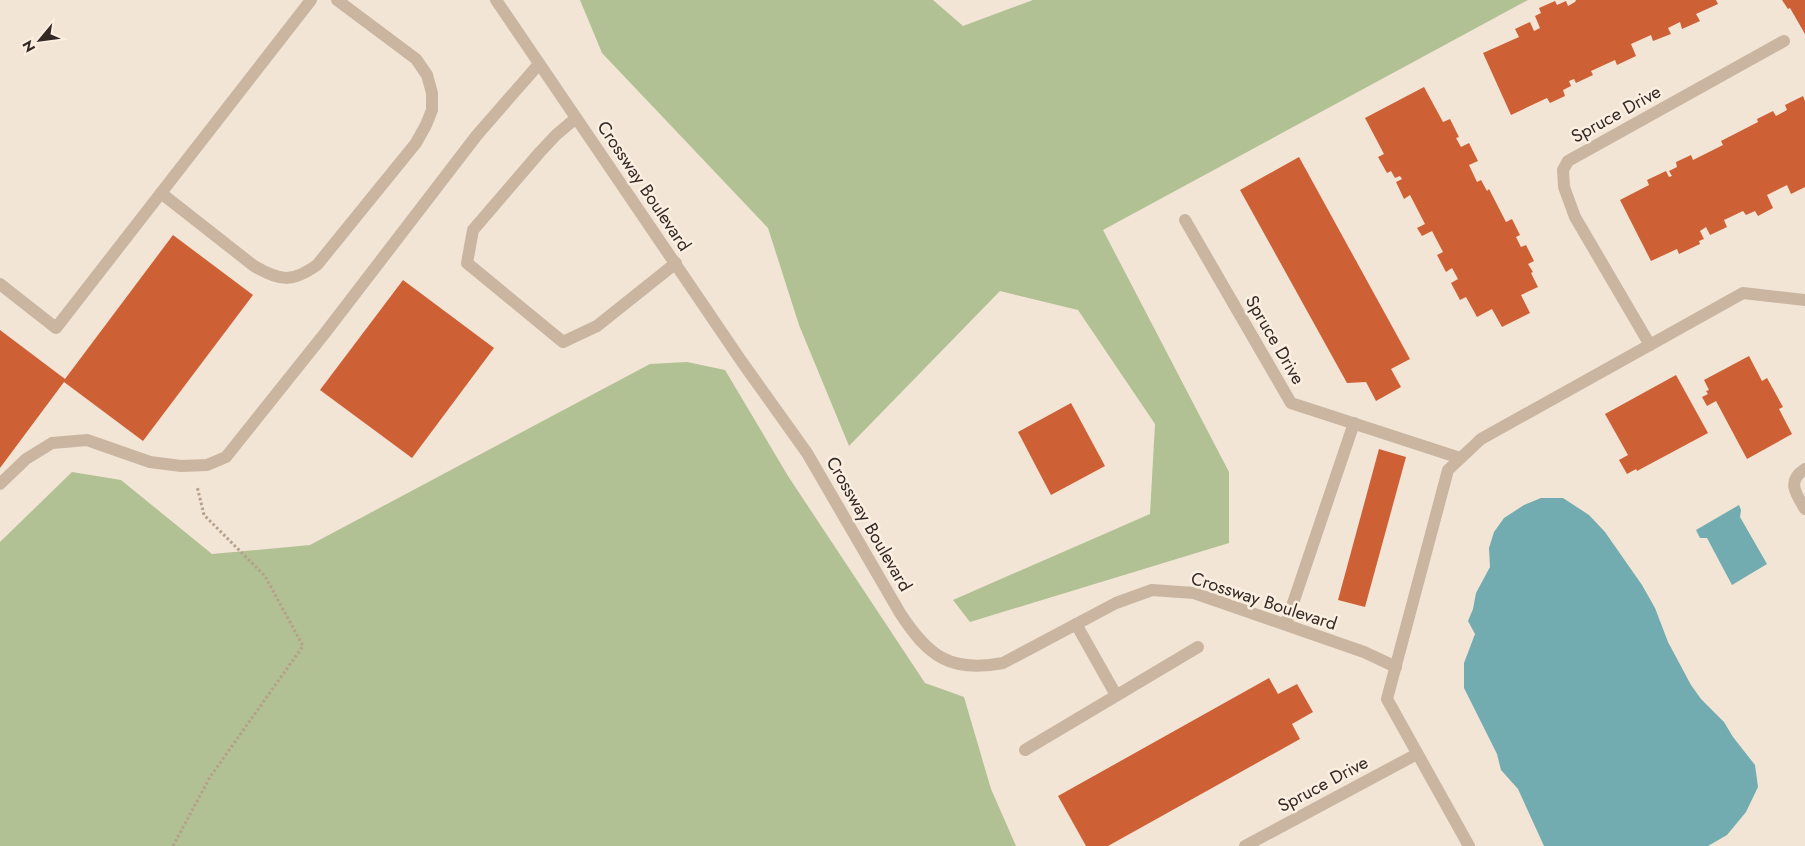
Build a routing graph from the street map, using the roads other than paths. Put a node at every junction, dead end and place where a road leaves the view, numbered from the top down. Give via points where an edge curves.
1 (311, 0) edge
2 (336, 0) edge
3 (496, 0) edge
4 (1784, 41) dead end
5 (539, 64) junction
6 (576, 118) junction
7 (161, 193) junction
8 (1185, 220) dead end
9 (676, 263) junction
10 (0, 284) edge
11 (1805, 300) edge
12 (1650, 345) junction
13 (1354, 423) junction
14 (1460, 458) junction
15 (1805, 469) edge
16 (0, 484) edge
17 (1805, 509) edge
18 (1076, 624) junction
19 (1286, 624) junction
20 (1198, 647) dead end
21 (1396, 667) junction
22 (1116, 695) junction
23 (1025, 750) dead end
24 (1417, 754) junction
25 (1245, 846) edge
26 (1469, 846) edge

1 - 7 street
2 - 7 street via 416,59 430,84 432,110 416,143 318,265 304,274 287,278 270,275
3 - 5 street, Crossway Boulevard
4 - 12 street, Spruce Drive via 1568,161 1563,170 1564,187 1575,217
5 - 6 street, Crossway Boulevard
5 - 16 street via 477,135 226,457 207,465 180,466 150,462 87,440 52,443 26,459
6 - 9 street, Crossway Boulevard
6 - 9 street via 540,152 473,230 467,263 563,342 597,326
7 - 10 street via 56,328
8 - 13 street, Spruce Drive via 1291,403
9 - 18 street, Crossway Boulevard via 807,453 900,612 927,648 954,664 988,666 1017,657
11 - 12 street via 1743,293
12 - 14 street via 1481,439
13 - 14 street, Spruce Drive
13 - 19 street
14 - 21 street via 1448,470
15 - 17 street via 1794,484
18 - 19 street, Crossway Boulevard via 1116,603 1152,590 1194,593
18 - 22 street
19 - 21 street, Crossway Boulevard
20 - 22 street
21 - 24 street via 1387,700
22 - 23 street
24 - 25 street, Spruce Drive
24 - 26 street

